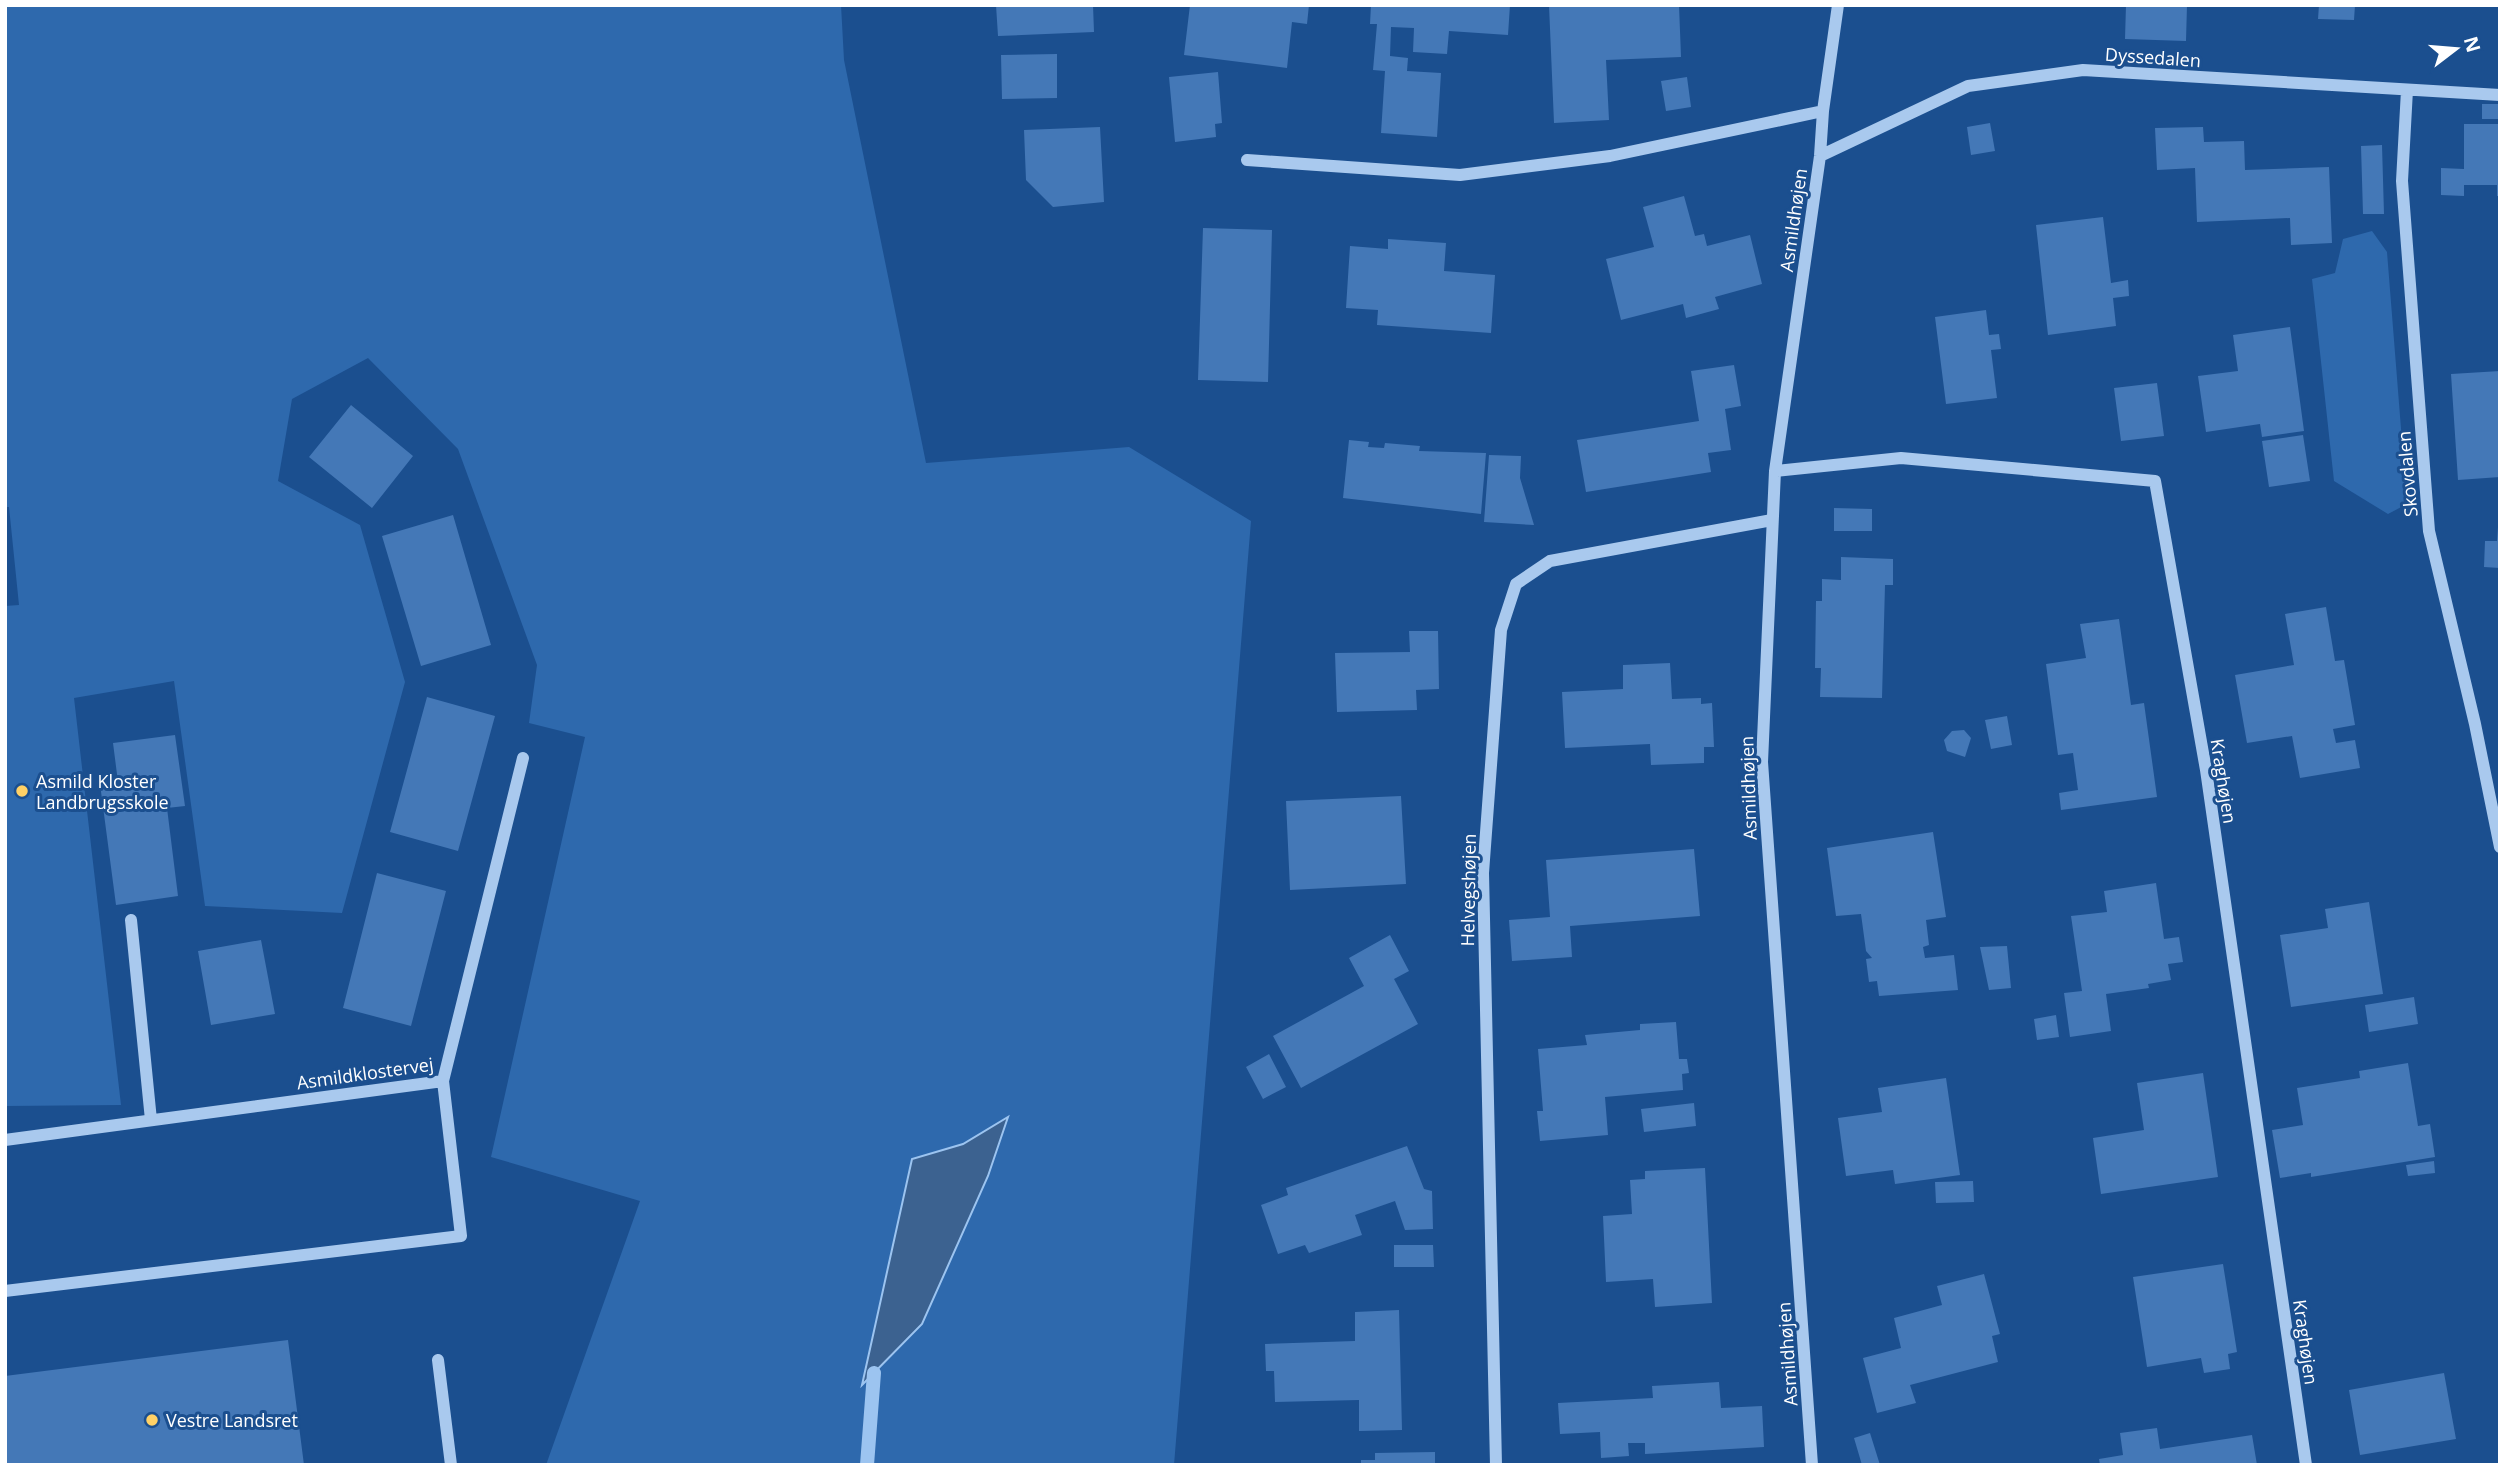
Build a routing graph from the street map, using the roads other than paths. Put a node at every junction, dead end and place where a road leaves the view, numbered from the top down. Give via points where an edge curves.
1 (1839, 5) edge
2 (2407, 90) junction
3 (2500, 95) edge
4 (1823, 111) junction
5 (1820, 156) junction
6 (1247, 160) dead end
7 (1775, 471) junction
8 (1772, 520) junction
9 (523, 758) dead end
10 (2500, 847) edge
11 (131, 920) dead end
12 (443, 1081) junction
13 (151, 1120) junction
14 (5, 1140) edge
15 (5, 1291) edge
16 (438, 1360) dead end
17 (451, 1465) edge
18 (1496, 1465) edge
19 (1812, 1465) edge
20 (2306, 1465) edge

1 - 4 street, Asmildhøjen
2 - 3 street, Dyssedalen
2 - 5 street, Dyssedalen via 2083,70 1968,86
2 - 10 street, Skovdalen via 2402,181 2429,531
4 - 5 street, Asmildhøjen
4 - 6 street via 1610,156 1461,175
5 - 7 street, Asmildhøjen
7 - 8 street, Asmildhøjen
7 - 20 street, Kraghøjen via 1901,458 2155,481 2208,783
8 - 18 street, Helvegshøjen via 1550,562 1516,584 1501,630 1483,873
8 - 19 street, Asmildhøjen via 1762,762
9 - 12 street, Asmildklostervej
11 - 13 street
12 - 13 street, Asmildklostervej
12 - 15 street via 461,1236
13 - 14 street, Asmildklostervej
16 - 17 street

